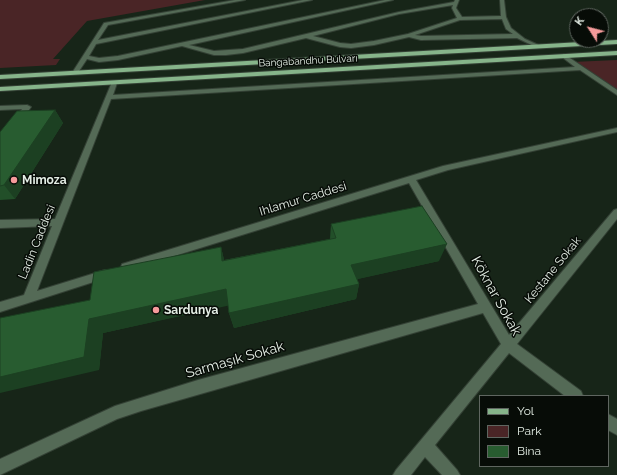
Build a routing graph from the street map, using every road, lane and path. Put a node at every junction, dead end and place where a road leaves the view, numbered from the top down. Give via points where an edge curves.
1 (243, 0) edge
2 (310, 0) edge
3 (391, 0) edge
4 (502, 0) edge
5 (456, 2) edge
6 (504, 17) junction
7 (460, 19) junction
8 (409, 35) junction
9 (306, 36) junction
10 (517, 36) junction
11 (617, 42) edge
12 (94, 43) junction
13 (184, 45) junction
14 (540, 47) junction
15 (617, 53) edge
16 (564, 56) junction
17 (85, 57) junction
18 (581, 68) junction
19 (75, 73) junction
20 (0, 77) edge
21 (114, 83) junction
22 (0, 89) edge
23 (617, 94) edge
24 (108, 97) junction
25 (0, 108) edge
26 (617, 130) edge
27 (0, 144) edge
28 (411, 179) junction
29 (617, 212) edge
30 (58, 222) junction
31 (0, 224) edge
32 (28, 298) junction
33 (0, 307) edge
34 (487, 307) junction
35 (508, 345) junction
36 (575, 395) edge
37 (609, 422) edge
38 (617, 428) edge
39 (425, 446) junction
40 (0, 467) edge
41 (401, 475) edge
42 (452, 475) edge

1 - 12 street via 106,24
2 - 12 street
3 - 13 street
4 - 6 street
5 - 7 street via 455,12
5 - 9 street
6 - 7 street
6 - 10 street via 509,29
7 - 8 street
8 - 9 street via 351,46
8 - 10 street via 421,38
9 - 13 street via 226,53 214,53
10 - 14 street
11 - 14 main road, Bangabandhu Bulvarı
12 - 17 street
13 - 17 street via 118,58 98,60
14 - 16 main road
14 - 19 main road, Bangabandhu Bulvarı
15 - 16 main road, Bangabandhu Bulvarı
16 - 18 street
16 - 21 main road, Bangabandhu Bulvarı
17 - 19 street
18 - 23 street
18 - 24 street
19 - 20 main road, Bangabandhu Bulvarı
21 - 22 main road, Bangabandhu Bulvarı
21 - 24 street, Ladin Caddesi
24 - 30 street, Ladin Caddesi
25 - 27 street via 27,107
26 - 28 street, Ihlamur Caddesi via 465,164
28 - 32 street, Ihlamur Caddesi
28 - 34 street, Köknar Sokak
29 - 35 street, Kestane Sokak
30 - 31 street
30 - 32 street, Ladin Caddesi
32 - 33 street, Ihlamur Caddesi
34 - 35 street, Köknar Sokak
34 - 40 street, Sarmaşık Sokak via 141,404 115,413
35 - 36 street
35 - 39 street, Köknar Sokak
37 - 38 street
39 - 41 street, Köknar Sokak
39 - 42 street

